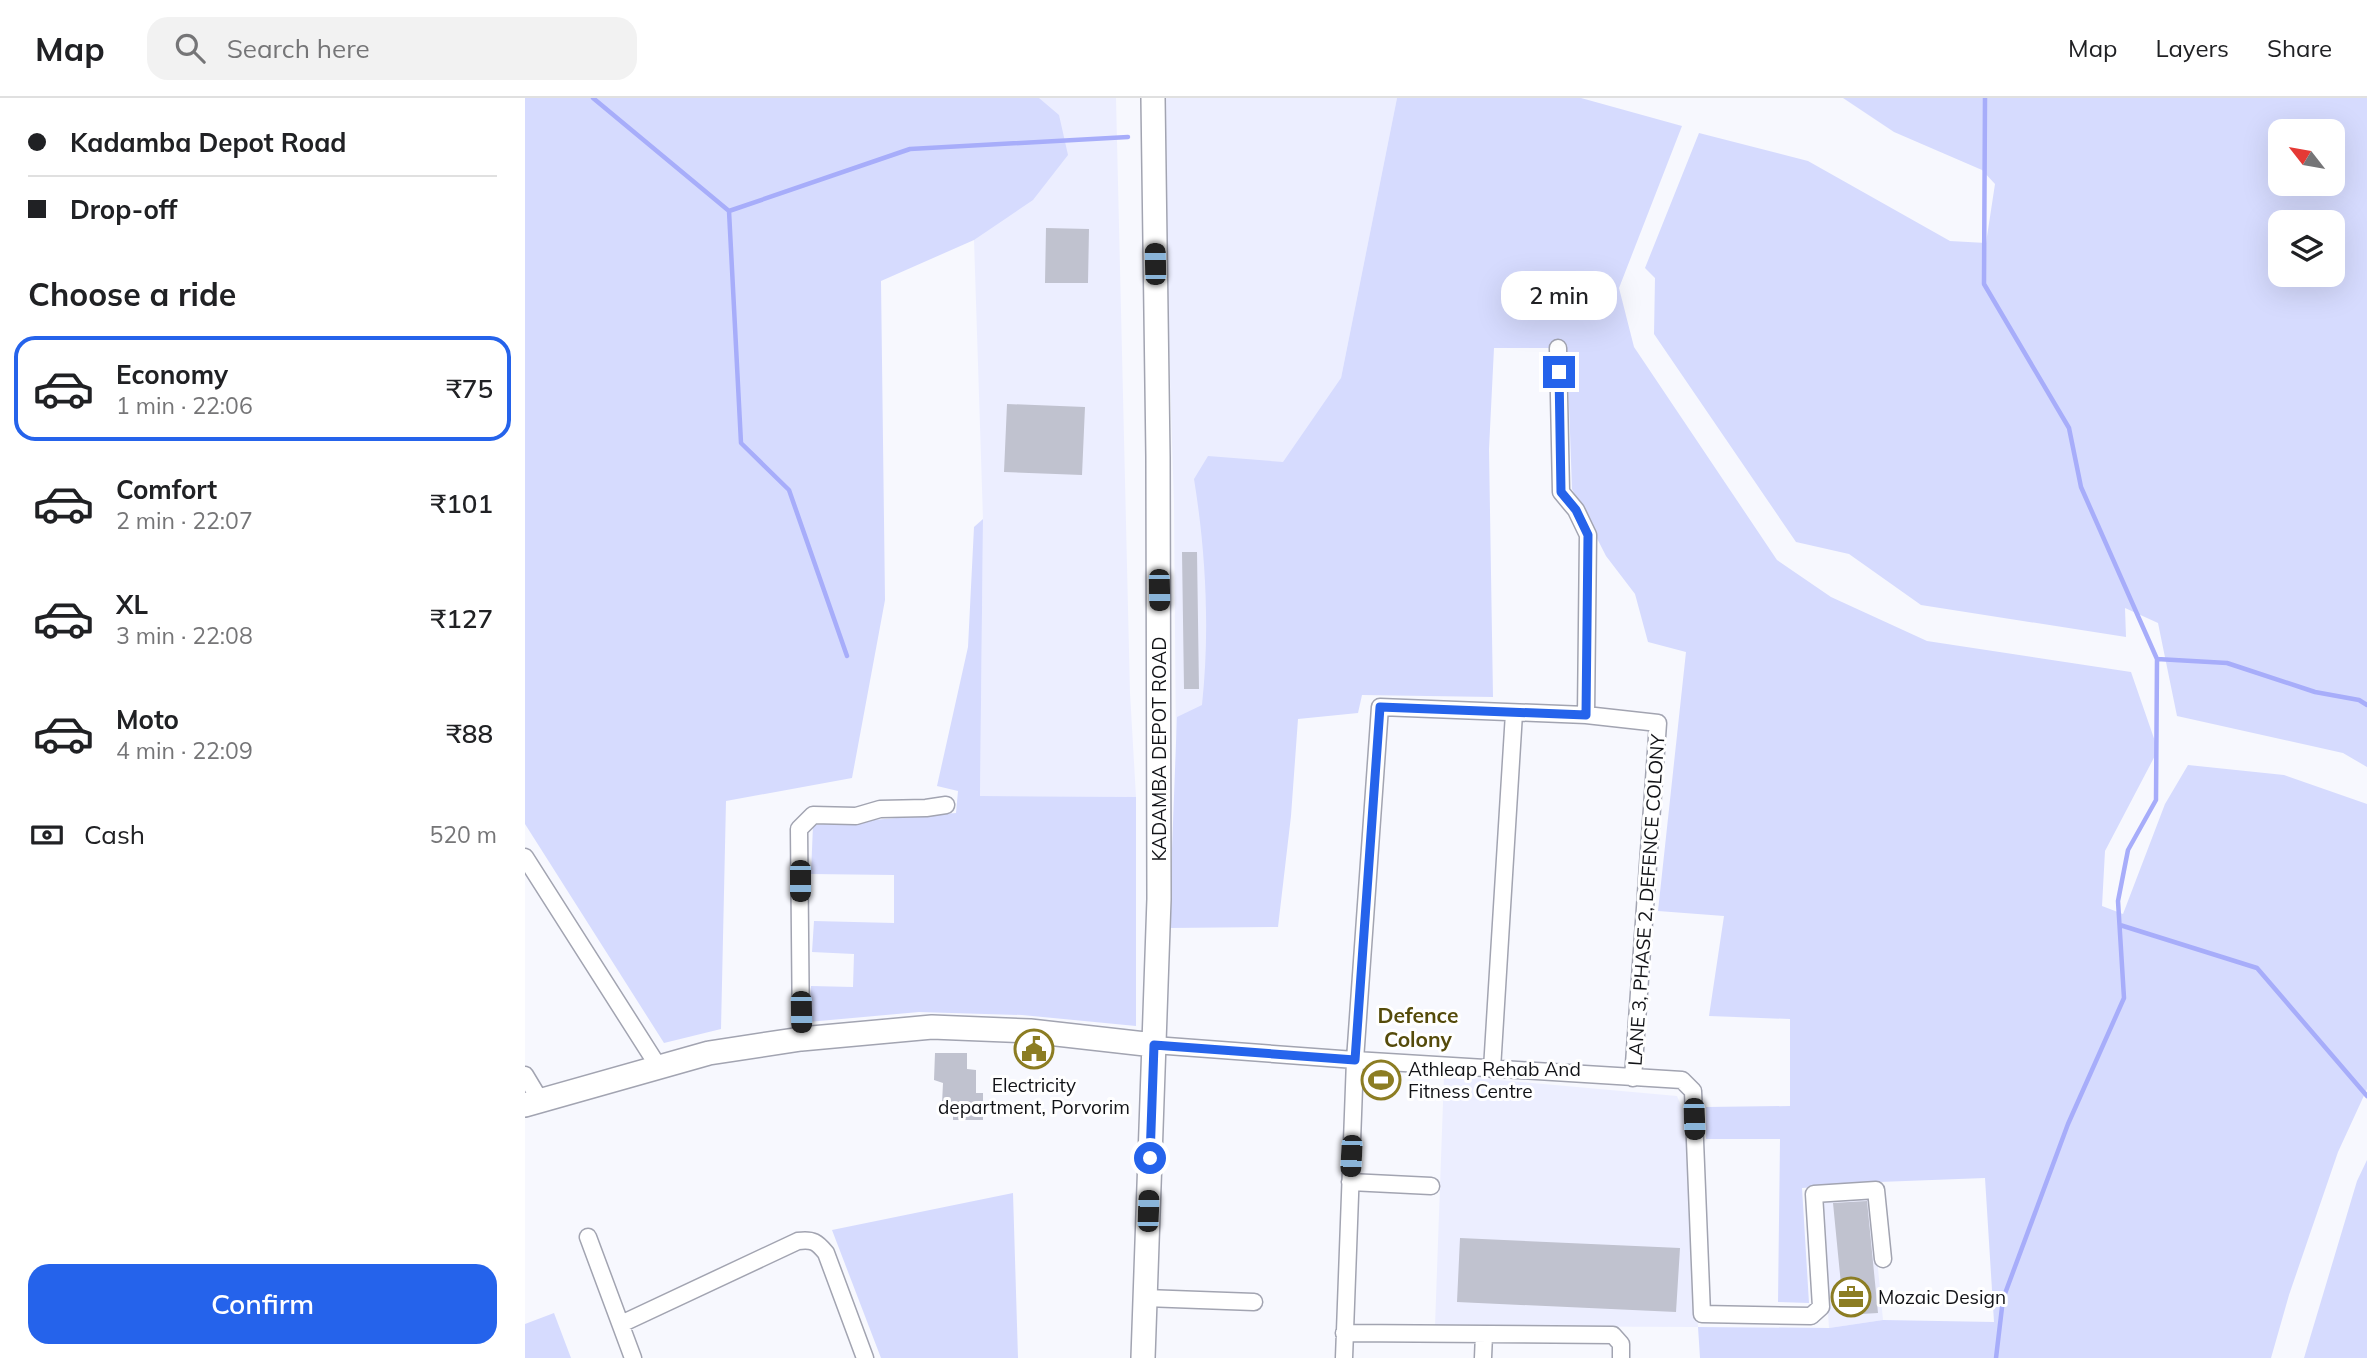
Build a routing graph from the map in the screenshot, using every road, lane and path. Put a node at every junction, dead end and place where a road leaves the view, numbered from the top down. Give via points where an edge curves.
1 (1153, 98) edge
2 (1558, 348) dead end
3 (1514, 713) junction
4 (1586, 715) junction
5 (946, 805) dead end
6 (525, 858) edge
7 (801, 1039) junction
8 (1154, 1045) junction
9 (1355, 1060) junction
10 (659, 1066) junction
11 (1492, 1069) junction
12 (525, 1075) edge
13 (1633, 1078) junction
14 (533, 1102) edge
15 (1350, 1182) junction
16 (1431, 1186) dead end
17 (588, 1237) dead end
18 (1883, 1259) dead end
19 (1145, 1298) junction
20 (1254, 1302) dead end
21 (621, 1324) junction
22 (1344, 1333) junction
23 (1484, 1334) junction
24 (633, 1358) edge
25 (865, 1358) edge
26 (1143, 1358) edge
27 (1344, 1358) edge
28 (1483, 1358) edge
29 (1621, 1358) edge

1 - 8 street, KADAMBA DEPOT ROAD via 1160,749
2 - 4 street via 1561,492 1588,535
3 - 4 street
3 - 9 street via 1380,707
3 - 11 street
4 - 13 street, LANE 3, PHASE 2, DEFENCE COLONY via 1658,723
5 - 7 street via 880,809 856,816 813,815 799,829
6 - 10 street
7 - 8 street via 932,1027 1030,1031
7 - 10 street
8 - 9 street
8 - 19 street, KADAMBA DEPOT ROAD
9 - 11 street
9 - 15 street
10 - 14 street
11 - 13 street
12 - 14 street
13 - 18 street via 1682,1080 1693,1091 1702,1314 1811,1316 1821,1307 1814,1194 1876,1190
15 - 16 street
15 - 22 street
17 - 21 street
19 - 20 street
19 - 26 street, KADAMBA DEPOT ROAD
21 - 24 street
21 - 25 street via 809,1239 826,1253
22 - 23 street
22 - 27 street
23 - 28 street
23 - 29 street via 1613,1335 1621,1344

